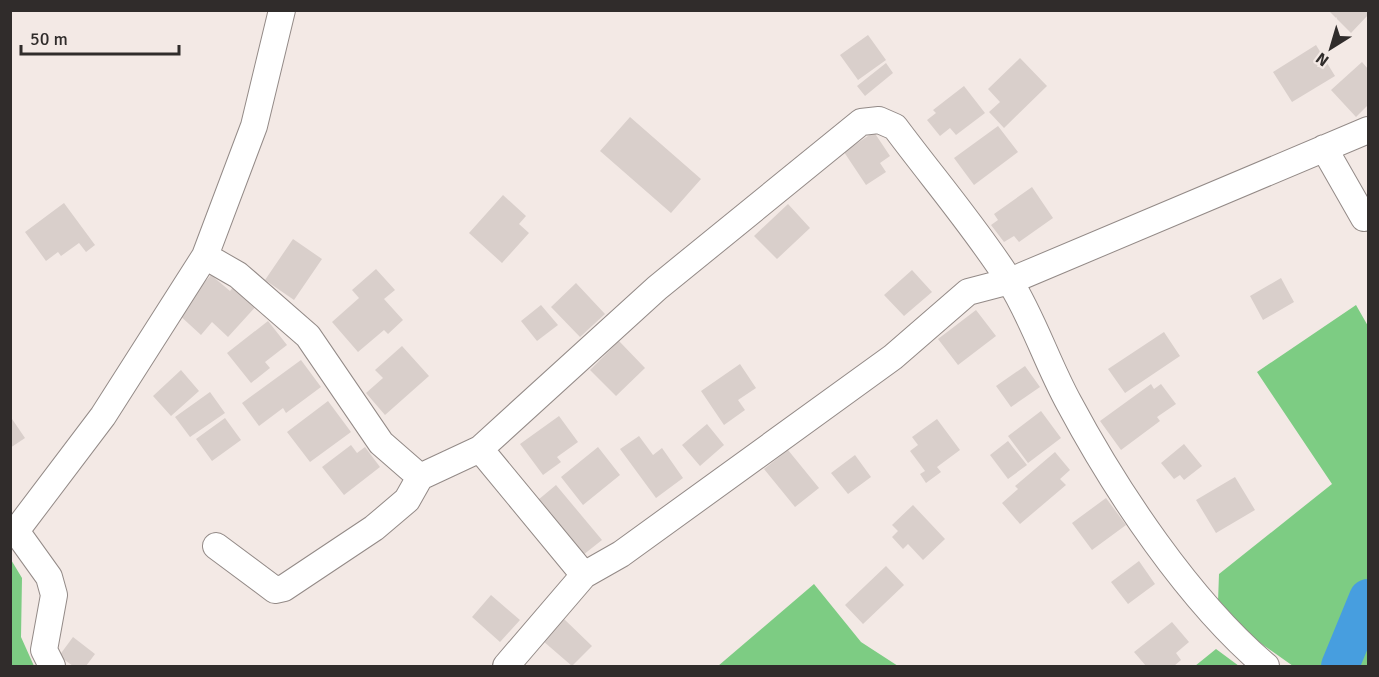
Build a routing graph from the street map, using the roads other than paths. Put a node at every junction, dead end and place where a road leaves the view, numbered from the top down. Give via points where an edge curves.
1 (282, 10) edge
2 (1368, 130) edge
3 (1324, 148) junction
4 (1364, 218) dead end
5 (206, 256) junction
6 (1010, 281) junction
7 (480, 449) junction
8 (420, 477) junction
9 (13, 530) edge
10 (216, 546) dead end
11 (584, 575) junction
12 (52, 666) edge
13 (506, 666) edge
14 (1266, 666) edge

1 - 5 street via 254,126
2 - 3 street
3 - 4 street
3 - 6 street
5 - 8 street via 238,275 308,336 381,443
5 - 9 street via 104,416
6 - 7 street via 895,128 879,120 861,122 657,288
6 - 11 street via 968,292 893,357 621,554
6 - 14 street via 1069,403 1120,489 1179,573 1234,639
7 - 8 street
7 - 11 street
8 - 10 street via 407,500 374,528 284,588 275,590
9 - 12 street via 49,577 54,595 44,650
11 - 13 street

